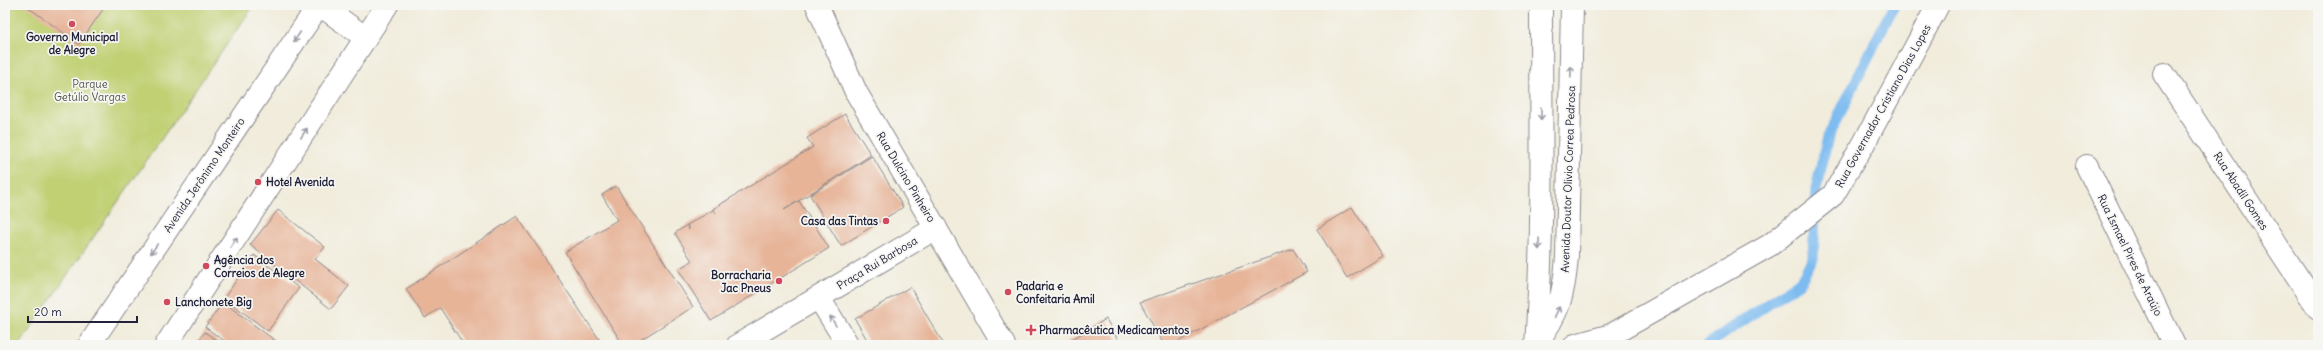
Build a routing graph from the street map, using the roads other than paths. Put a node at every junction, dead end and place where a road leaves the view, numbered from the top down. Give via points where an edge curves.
1 (320, 5) edge
2 (387, 5) edge
3 (817, 5) edge
4 (1541, 5) edge
5 (1572, 5) edge
6 (1938, 5) edge
7 (366, 38) junction
8 (2164, 74) dead end
9 (2087, 166) dead end
10 (936, 228) junction
11 (819, 298) junction
12 (2318, 308) edge
13 (766, 338) edge
14 (90, 345) edge
15 (166, 345) edge
16 (738, 345) edge
17 (848, 345) edge
18 (1004, 345) edge
19 (1535, 345) edge
20 (1547, 345) edge
21 (1575, 345) edge
22 (2174, 345) edge

1 - 7 main road
1 -> 14 main road, Avenida Jerônimo Monteiro
2 - 7 main road
3 - 10 main road, Rua Dulcino Pinheiro via 856,92
4 -> 19 main road via 1541,165
19 -> 5 main road, Avenida Doutor Olivio Correa Pedrosa via 1551,324 1564,290 1567,257
6 - 21 main road, Rua Governador Cristiano Dias Lopes via 1834,195 1770,245 1611,335
15 -> 7 main road
8 - 12 main road, Rua Abadil Gomes
9 - 22 main road, Rua Ismael Pires de Araújo
10 - 11 main road, Praça Rui Barbosa
10 - 18 main road, Rua Dulcino Pinheiro
11 - 13 main road, Praça Rui Barbosa
17 -> 11 main road
13 - 16 main road, Praça Rui Barbosa
19 - 20 main road

